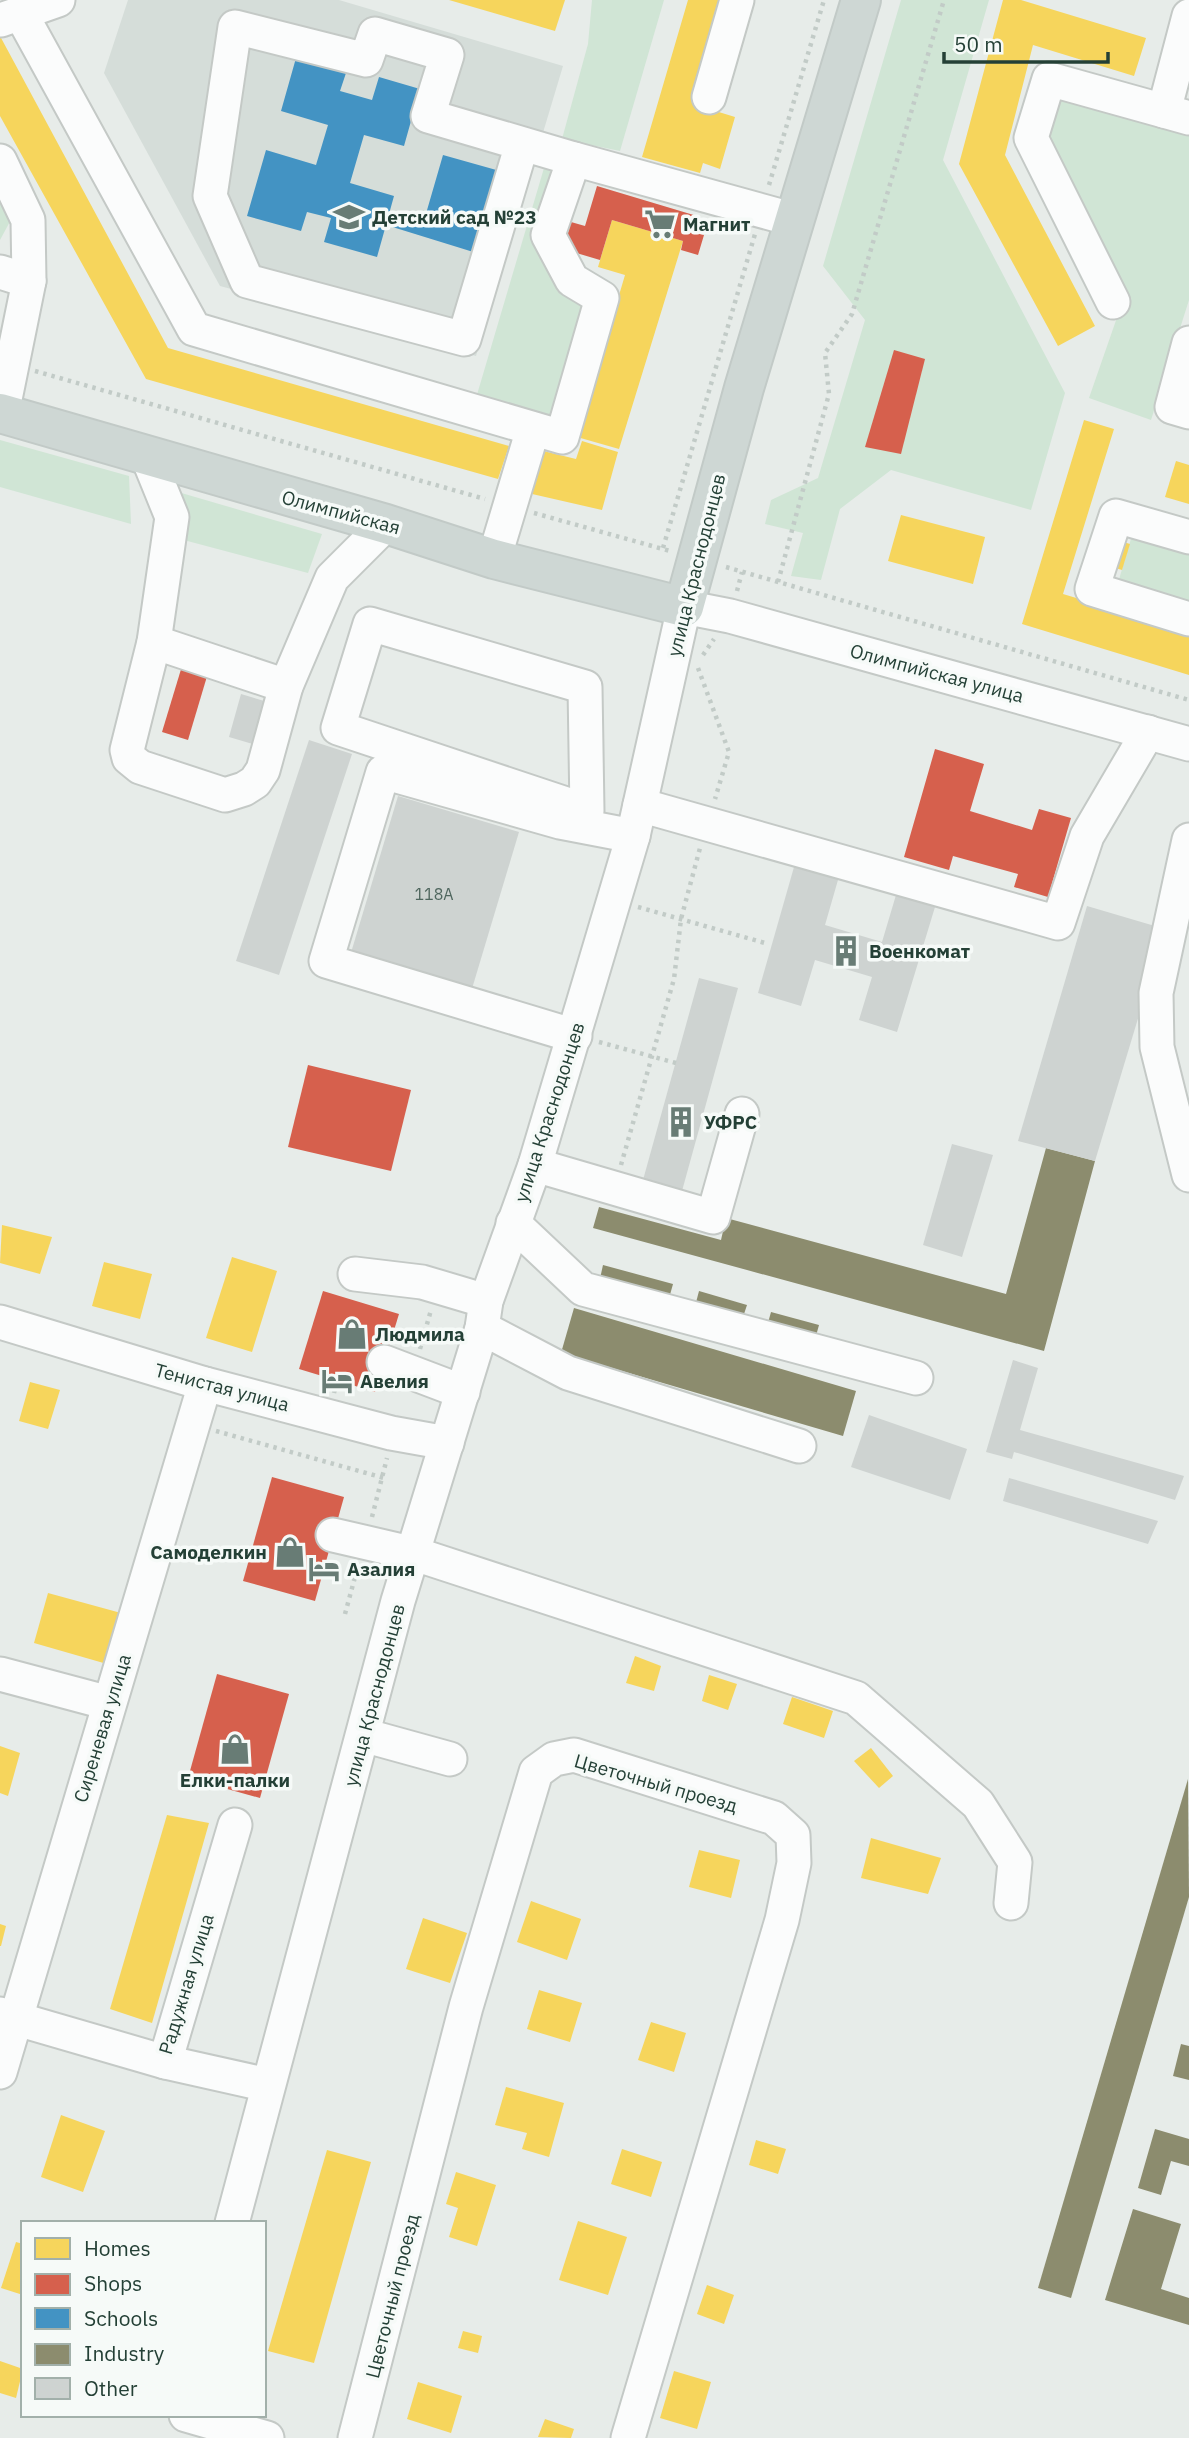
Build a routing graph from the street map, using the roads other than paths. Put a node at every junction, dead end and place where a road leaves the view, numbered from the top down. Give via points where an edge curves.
1 (58, 0) edge
2 (737, 0) edge
3 (862, 0) edge
4 (1189, 16) edge
5 (11, 17) edge
6 (709, 97) dead end
7 (1176, 114) edge
8 (522, 144) junction
9 (574, 159) junction
10 (0, 161) edge
11 (778, 215) junction
12 (15, 276) edge
13 (1114, 302) dead end
14 (1189, 343) edge
15 (1189, 412) edge
16 (1, 414) edge
17 (533, 429) junction
18 (148, 458) junction
19 (386, 524) junction
20 (1189, 537) edge
21 (495, 559) junction
22 (684, 607) junction
23 (1189, 619) edge
24 (154, 642) junction
25 (286, 686) junction
26 (1148, 732) junction
27 (1189, 744) edge
28 (587, 811) joint
29 (636, 820) junction
30 (1189, 840) edge
31 (575, 1036) junction
32 (742, 1114) dead end
33 (1182, 1158) edge
34 (535, 1165) junction
35 (513, 1223) junction
36 (355, 1274) dead end
37 (484, 1315) junction
38 (0, 1322) edge
39 (384, 1362) dead end
40 (915, 1378) dead end
41 (205, 1384) junction
42 (463, 1392) junction
43 (447, 1443) junction
44 (799, 1446) dead end
45 (333, 1535) dead end
46 (415, 1554) junction
47 (0, 1674) edge
48 (109, 1703) junction
49 (363, 1735) junction
50 (450, 1759) dead end
51 (235, 1825) dead end
52 (1011, 1903) dead end
53 (7, 2016) edge
54 (164, 2062) junction
55 (0, 2072) edge
56 (268, 2085) junction
57 (233, 2221) edge
58 (182, 2417) edge
59 (190, 2417) edge
60 (173, 2438) edge
61 (267, 2438) edge
62 (355, 2438) edge
63 (628, 2438) edge

1 - 5 street
2 - 6 street
3 - 11 main road, улица Краснодонцев
4 - 7 street
5 - 17 street via 194,329
7 - 13 street via 1049,79 1031,138
8 - 8 street via 428,116 447,55 375,34 366,60 235,27 210,196 247,281 464,339
8 - 9 street
9 - 11 street
9 - 17 street via 548,236 572,280 602,298 562,437
10 - 12 street via 28,220
11 - 22 main road, улица Краснодонцев via 679,553
12 - 16 street via 12,365
14 - 15 street via 1172,407
16 - 18 main road, Олимпийская
17 - 21 street
18 - 19 main road, Олимпийская
18 - 24 street via 172,517
19 - 21 main road, Олимпийская
19 - 25 street via 332,578
20 - 23 street via 1116,516 1092,589
21 - 22 main road, Олимпийская
22 - 26 street, Олимпийская улица
22 - 29 street, улица Краснодонцев
24 - 25 street
24 - 25 street via 130,731 129,758 140,767 225,796 244,789 263,770
26 - 27 street, Олимпийская улица
26 - 29 street via 1087,836 1058,923 707,823
28 - 28 street via 584,687 370,624 338,728
29 - 31 street, улица Краснодонцев
29 - 31 street via 561,822 383,772 326,961
30 - 33 street via 1156,993 1157,1048
31 - 34 street, улица Краснодонцев
32 - 34 street via 713,1217
34 - 35 street, улица Краснодонцев
35 - 37 street, улица Краснодонцев
35 - 40 street via 583,1289
36 - 37 street via 422,1282
37 - 42 street, улица Краснодонцев
37 - 44 street via 568,1373
38 - 41 street, Тенистая улица
39 - 42 street
41 - 43 street, Тенистая улица via 330,1408 391,1433
41 - 48 street, Сиреневая улица
42 - 43 street, улица Краснодонцев
43 - 46 street, улица Краснодонцев
45 - 46 street
46 - 49 street, улица Краснодонцев
46 - 52 street via 856,1699 978,1804 1015,1862
47 - 48 street
48 - 53 street, Сиреневая улица
49 - 50 street
49 - 56 street, улица Краснодонцев
51 - 54 street, Радужная улица
53 - 54 street, Радужная улица
53 - 55 street, Сиреневая улица
54 - 56 street
56 - 57 street, улица Краснодонцев
58 - 60 street
59 - 61 street
62 - 63 street, Цветочный проезд via 466,2007 536,1772 554,1759 574,1755 774,1818 793,1835 794,1863 782,1920

